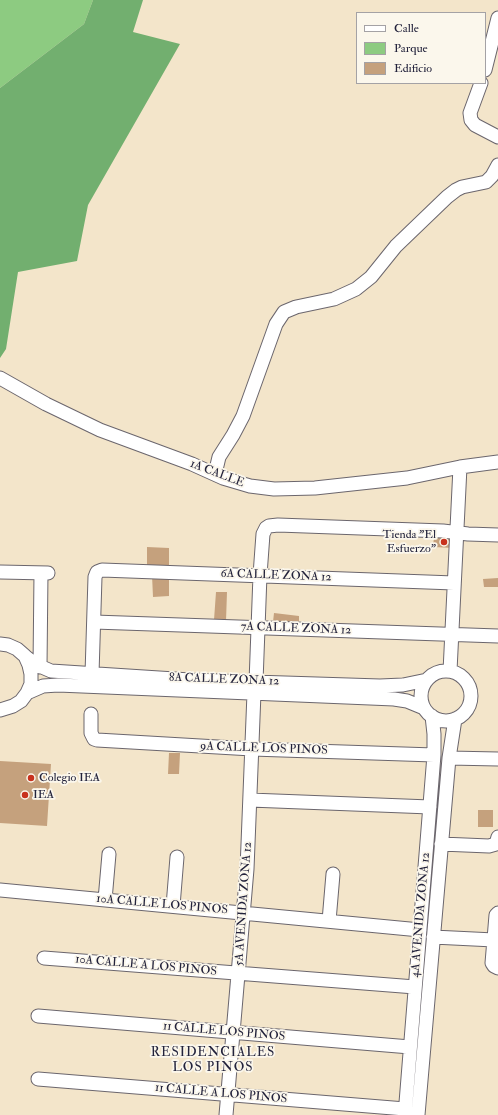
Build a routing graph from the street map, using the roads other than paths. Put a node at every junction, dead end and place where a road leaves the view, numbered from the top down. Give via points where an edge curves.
1 (498, 18) edge
2 (486, 66) edge
3 (481, 84) edge
4 (498, 137) edge
5 (498, 165) edge
6 (0, 378) edge
7 (498, 462) edge
8 (460, 467) junction
9 (215, 474) junction
10 (456, 532) junction
11 (498, 535) edge
12 (0, 572) edge
13 (260, 575) junction
14 (454, 583) junction
15 (94, 622) junction
16 (257, 628) junction
17 (452, 635) junction
18 (498, 636) edge
19 (0, 644) edge
20 (24, 656) junction
21 (40, 667) junction
22 (450, 671) junction
23 (92, 674) junction
24 (427, 680) junction
25 (255, 688) junction
26 (27, 693) junction
27 (0, 710) edge
28 (428, 712) junction
29 (91, 714) dead end
30 (455, 719) junction
31 (252, 749) junction
32 (434, 755) junction
33 (449, 758) junction
34 (498, 759) edge
35 (250, 800) junction
36 (430, 807) junction
37 (497, 840) edge
38 (441, 844) junction
39 (109, 854) dead end
40 (177, 857) dead end
41 (333, 874) dead end
42 (0, 890) edge
43 (105, 900) junction
44 (173, 906) junction
45 (243, 913) junction
46 (498, 913) edge
47 (329, 921) junction
48 (420, 930) junction
49 (433, 937) junction
50 (494, 940) junction
51 (44, 958) dead end
52 (498, 968) edge
53 (238, 973) junction
54 (415, 987) junction
55 (38, 1016) dead end
56 (233, 1032) junction
57 (410, 1047) junction
58 (38, 1079) dead end
59 (228, 1094) junction
60 (405, 1112) edge
61 (226, 1115) edge
62 (418, 1115) edge

1 - 2 street
3 - 4 street via 470,112 471,120 475,125
5 - 9 street via 486,182 462,187 447,197 396,246 371,277 356,289 334,299 296,306 284,312 276,324 243,416 219,457
6 - 9 street, 1A CALLE via 100,430
7 - 8 street, 1A CALLE
8 - 9 street, 1A CALLE via 385,481 296,489 250,486
8 - 10 street
10 - 11 street
10 - 13 street, 5A AVENIDA ZONA 12 via 269,526 263,534
10 - 14 street
12 - 21 street via 45,573
13 - 14 street, 6A CALLE ZONA 12
13 - 15 street, 6A CALLE ZONA 12 via 105,570 97,572
13 - 16 street, 5A AVENIDA ZONA 12
14 - 17 street
15 - 16 street, 7A CALLE ZONA 12
15 - 23 street
16 - 17 street, 7A CALLE ZONA 12
16 - 25 street, 5A AVENIDA ZONA 12
17 - 18 street, 7A CALLE ZONA 12
17 - 22 street
19 - 20 street, 8A CALLE ZONA 12 via 17,649
20 - 21 street, 8A CALLE ZONA 12
20 - 26 street via 31,674 31,684
21 - 23 street, 8A CALLE ZONA 12 via 51,671
22 - 24 street via 437,672
22 - 30 street via 464,679 470,693 467,708
23 - 25 street, 8A CALLE ZONA 12 via 190,680
24 - 25 street, 8A CALLE ZONA 12 via 391,686
24 - 28 street via 423,686 421,701
25 - 26 street, 8A CALLE ZONA 12 via 58,685 43,686
25 - 28 street, 8A CALLE ZONA 12 via 394,699 407,701
25 - 31 street, 5A AVENIDA ZONA 12
26 - 27 street via 21,701
28 - 30 street via 439,719
28 - 32 street, 4A AVENIDA ZONA 12 via 434,734
29 - 31 street, 9A CALLE LOS PINOS via 94,739
30 - 33 street, 4A AVENIDA ZONA 12
31 - 32 street, 9A CALLE LOS PINOS
31 - 35 street, 5A AVENIDA ZONA 12
32 - 36 street, 4A AVENIDA ZONA 12
33 - 34 street
33 - 38 street, 4A AVENIDA ZONA 12
35 - 36 street
35 - 45 street, 5A AVENIDA ZONA 12
36 - 48 street, 4A AVENIDA ZONA 12
37 - 38 street via 489,846
38 - 49 street, 4A AVENIDA ZONA 12
39 - 43 street
40 - 44 street
41 - 47 street
42 - 43 street, 10A CALLE LOS PINOS
43 - 44 street, 10A CALLE LOS PINOS
44 - 45 street, 10A CALLE LOS PINOS
45 - 47 street, 10A CALLE LOS PINOS
45 - 53 street, 5A AVENIDA ZONA 12
46 - 50 street
47 - 48 street, 10A CALLE LOS PINOS
48 - 54 street, 4A AVENIDA ZONA 12
49 - 50 street
49 - 62 street, 4A AVENIDA ZONA 12
50 - 52 street via 492,963
51 - 53 street, 10A CALLE A LOS PINOS
53 - 54 street, 10A CALLE A LOS PINOS
53 - 56 street, 5A AVENIDA ZONA 12
54 - 57 street, 4A AVENIDA ZONA 12
55 - 56 street, 11 CALLE LOS PINOS
56 - 57 street, 11 CALLE LOS PINOS
56 - 59 street, 5A AVENIDA ZONA 12
57 - 60 street, 4A AVENIDA ZONA 12
58 - 59 street, 11 CALLE A LOS PINOS
59 - 60 street, 11 CALLE A LOS PINOS
59 - 61 street, 5A AVENIDA ZONA 12

